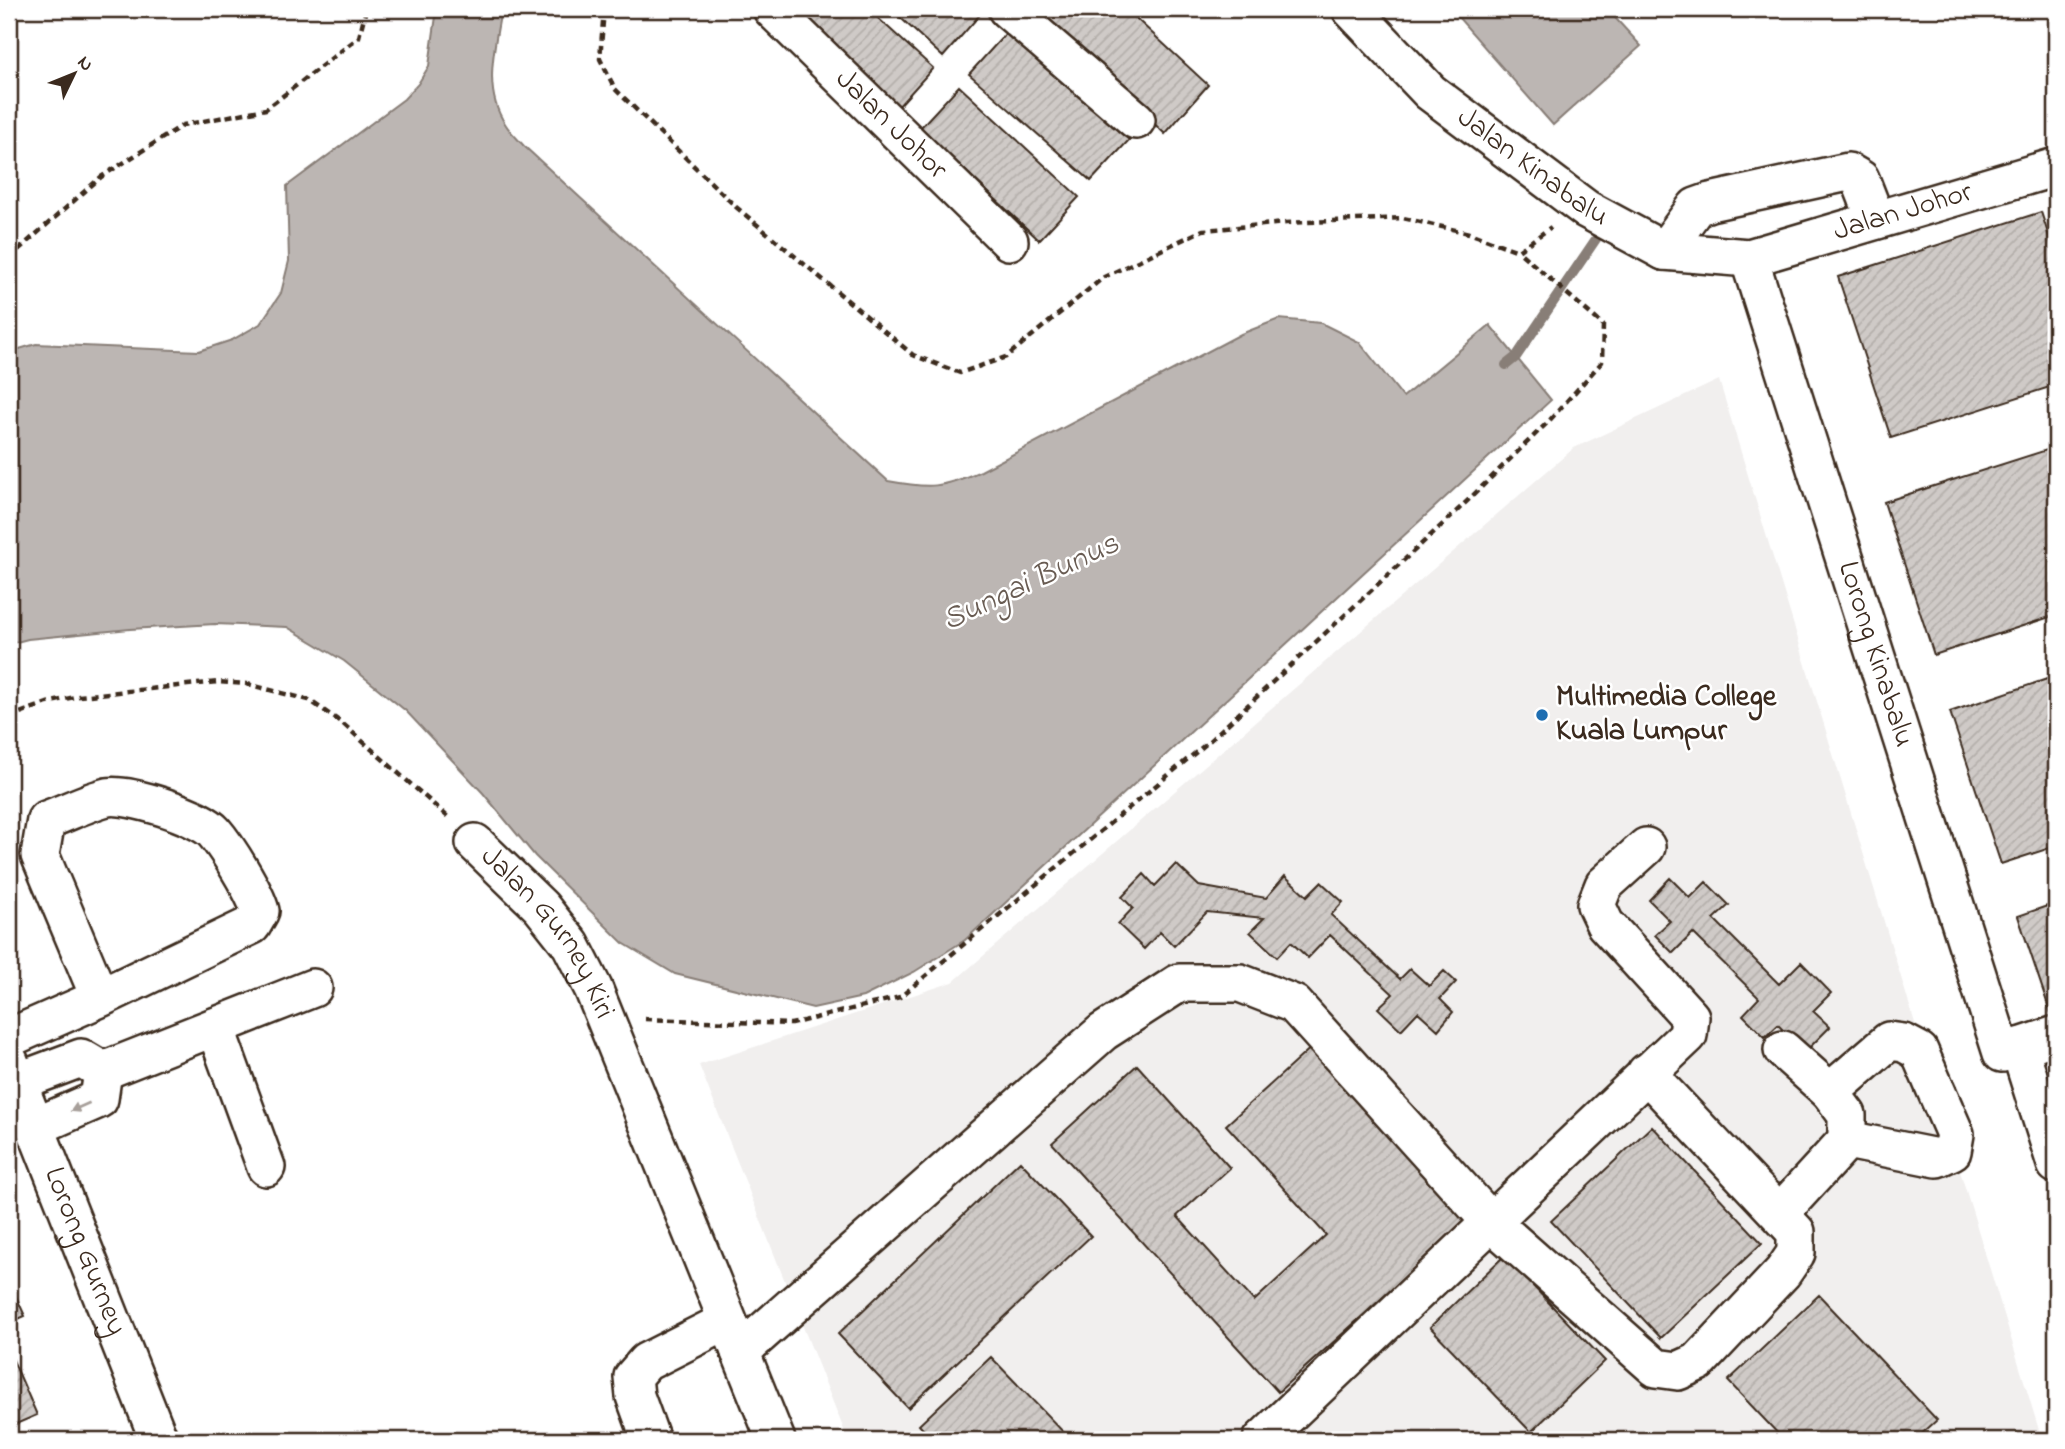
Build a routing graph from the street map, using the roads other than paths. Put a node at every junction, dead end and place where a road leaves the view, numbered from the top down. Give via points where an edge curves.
1 (772, 9) edge
2 (1007, 9) edge
3 (1351, 9) edge
4 (1136, 120) dead end
5 (2056, 167) edge
6 (1876, 220) junction
7 (1009, 240) dead end
8 (1664, 251) junction
9 (1749, 258) junction
10 (475, 843) road end
11 (1646, 847) dead end
12 (313, 988) dead end
13 (100, 998) junction
14 (215, 1027) junction
15 (2056, 1035) edge
16 (9, 1038) edge
17 (1783, 1050) dead end
18 (2010, 1050) junction
19 (103, 1071) junction
20 (13, 1072) edge
21 (1646, 1073) junction
22 (1830, 1092) junction
23 (35, 1127) junction
24 (1847, 1140) junction
25 (2056, 1164) edge
26 (266, 1167) dead end
27 (1780, 1213) junction
28 (1491, 1222) junction
29 (734, 1336) junction
30 (159, 1440) edge
31 (651, 1440) edge
32 (776, 1440) edge
33 (1262, 1440) edge

1 - 7 street, Jalan Johor
2 - 4 street
3 - 8 street, Jalan Kinabalu via 1430,92 1586,209
5 - 6 street, Jalan Johor
6 - 8 street via 1860,179 1848,173 1696,207
6 - 9 street, Jalan Johor
8 - 9 street, Jalan Kinabalu
9 - 18 street, Lorong Kinabalu
10 - 29 street, Jalan Gurney Kiri via 541,907 571,945 606,1018
11 - 21 street via 1604,885 1596,905 1605,924 1690,1017 1688,1035
12 - 14 street
13 - 13 street via 40,855 46,820 110,797 152,803 192,817 213,830 257,897 260,911 252,925
13 - 16 street
14 - 19 street
14 - 26 street
15 - 18 street
17 - 22 street
18 - 25 street, Lorong Kinabalu
19 - 20 street via 82,1058
19 -> 23 street via 99,1098
20 - 23 street, Lorong Gurney
21 - 27 street
21 - 28 street
22 - 24 street via 1847,1115
22 - 24 street via 1889,1041 1904,1043 1920,1051 1955,1134 1952,1151 1937,1158
23 - 30 street, Lorong Gurney
24 - 27 street
27 - 28 street via 1796,1232 1796,1253 1698,1362 1678,1371 1656,1368
28 - 29 street via 1294,1004 1240,983 1179,983 1103,1032
28 - 33 street
29 - 31 street via 646,1362 633,1377
29 - 32 street, Jalan Gurney Kiri

